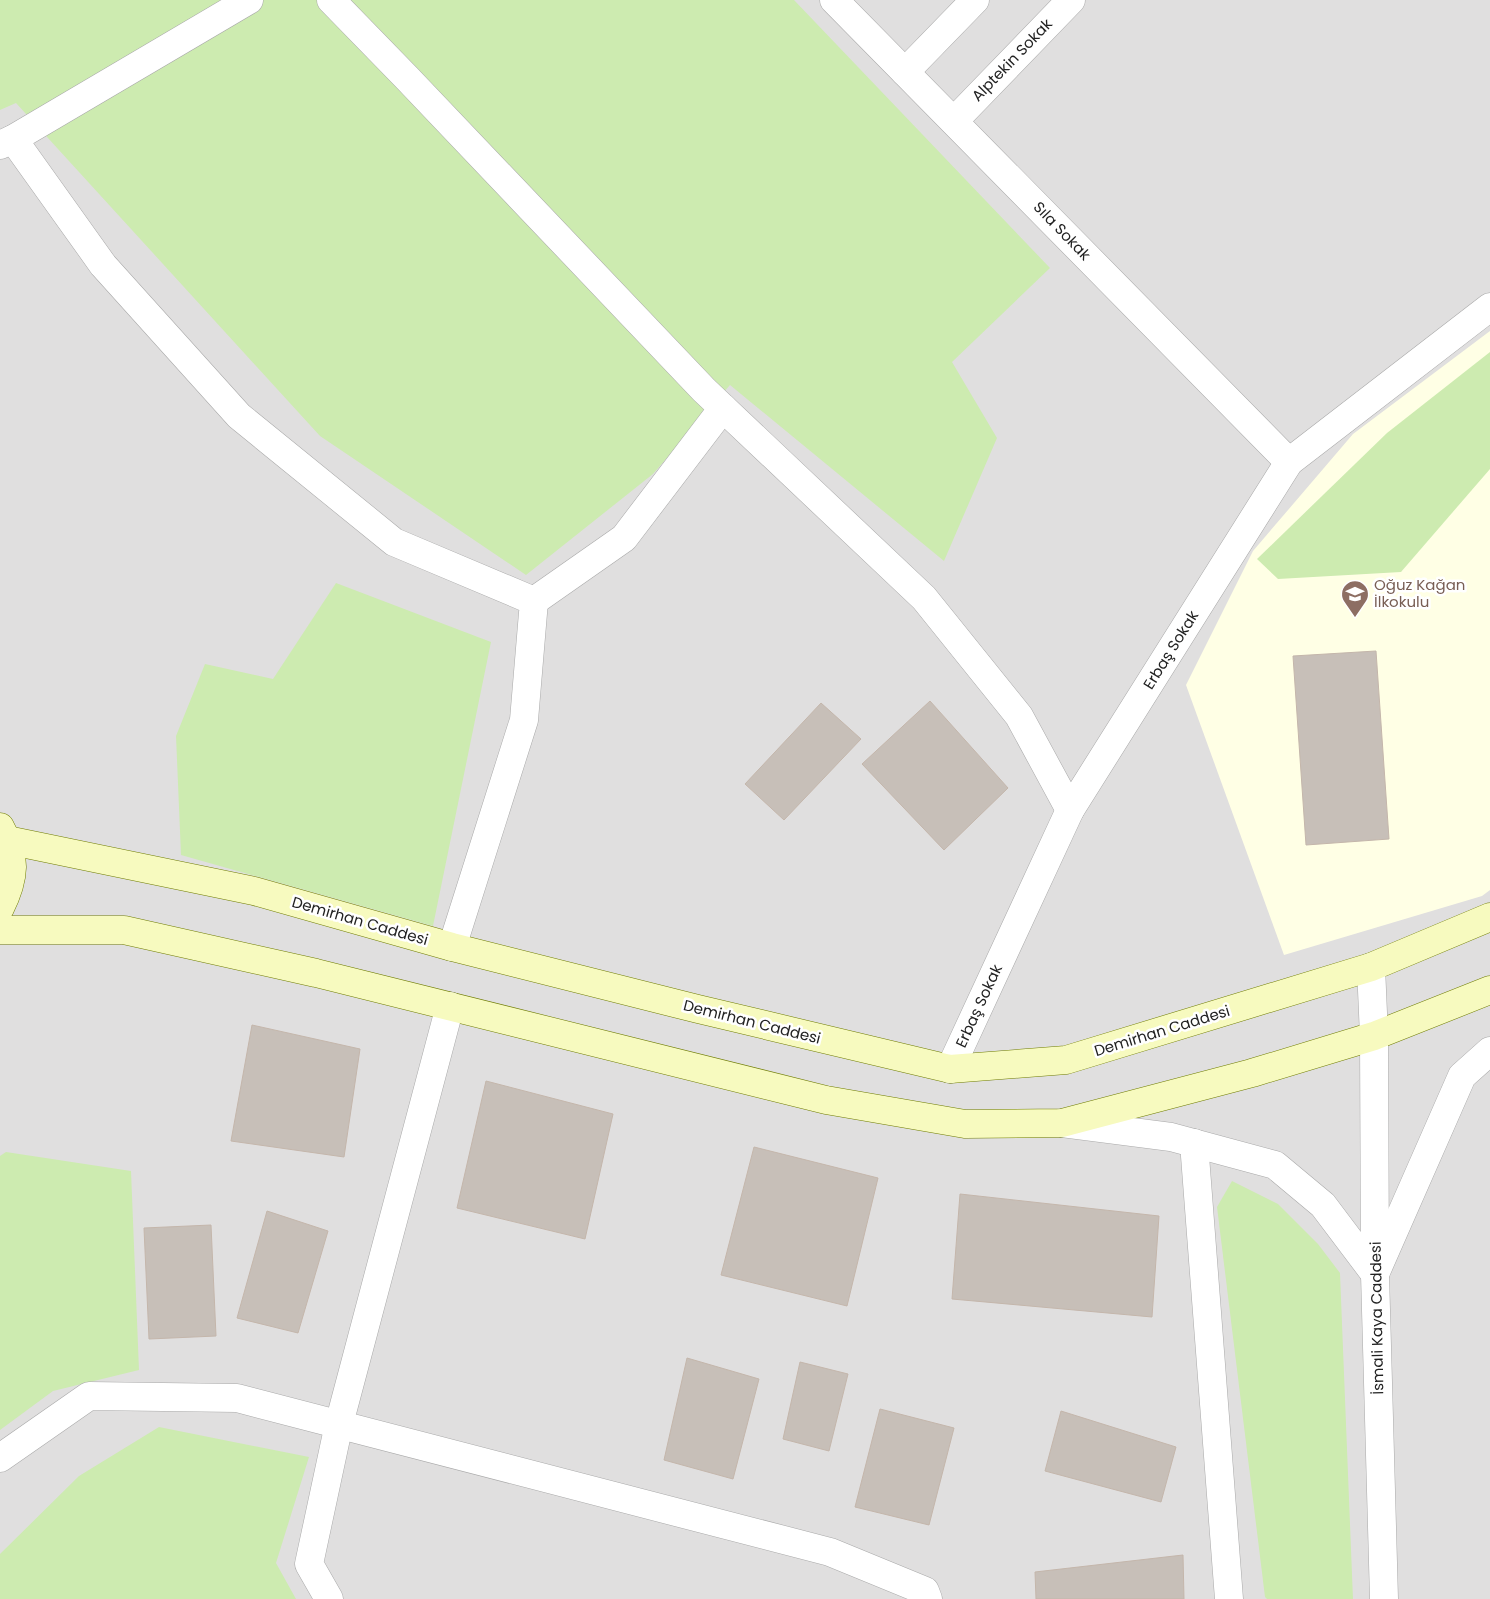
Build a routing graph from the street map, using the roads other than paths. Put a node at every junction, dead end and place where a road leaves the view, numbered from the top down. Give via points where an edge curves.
1 (249, 0) edge
2 (331, 0) edge
3 (834, 0) edge
4 (975, 0) edge
5 (1071, 0) edge
6 (906, 72) junction
7 (954, 121) junction
8 (7, 142) edge
9 (1490, 307) edge
10 (723, 408) junction
11 (1289, 462) junction
12 (534, 602) junction
13 (1070, 810) junction
14 (4, 834) edge
15 (0, 908) edge
16 (1490, 917) edge
17 (0, 930) edge
18 (452, 947) junction
19 (1371, 968) junction
20 (1490, 990) edge
21 (450, 1006) junction
22 (1374, 1036) junction
23 (1490, 1051) edge
24 (950, 1069) junction
25 (1062, 1123) junction
26 (1194, 1143) junction
27 (1375, 1274) junction
28 (339, 1424) junction
29 (0, 1458) edge
30 (329, 1599) edge
31 (928, 1599) edge
32 (1229, 1599) edge
33 (1384, 1599) edge

1 - 8 street
2 - 10 street
3 - 6 street, Sıla Sokak
4 - 6 street
5 - 7 street, Alptekin Sokak
6 - 7 street, Sıla Sokak
7 - 11 street, Sıla Sokak
8 - 12 street via 103,266 239,416 394,542
9 - 11 street, Erbaş Sokak
10 - 12 street via 624,538
10 - 13 street via 924,598 1019,716
11 - 13 street, Erbaş Sokak
12 - 18 street via 524,720
13 - 24 street, Erbaş Sokak
14 - 15 main road via 12,864 9,889
14 - 18 main road, Demirhan Caddesi via 254,890
16 - 19 main road, Demirhan Caddesi
17 - 21 main road via 124,930 316,972
18 - 24 main road, Demirhan Caddesi
19 - 22 street, İsmali Kaya Caddesi
19 - 24 main road, Demirhan Caddesi via 1066,1060
20 - 22 main road
21 - 25 main road via 826,1100 965,1124
21 - 28 street
22 - 25 main road
22 - 27 street, İsmali Kaya Caddesi
23 - 27 street via 1462,1076
25 - 26 street via 1171,1136
26 - 27 street via 1275,1164 1323,1205
26 - 32 street
27 - 33 street, İsmali Kaya Caddesi
28 - 29 street via 237,1398 89,1396
28 - 30 street via 309,1564
28 - 31 street via 830,1552 925,1591

